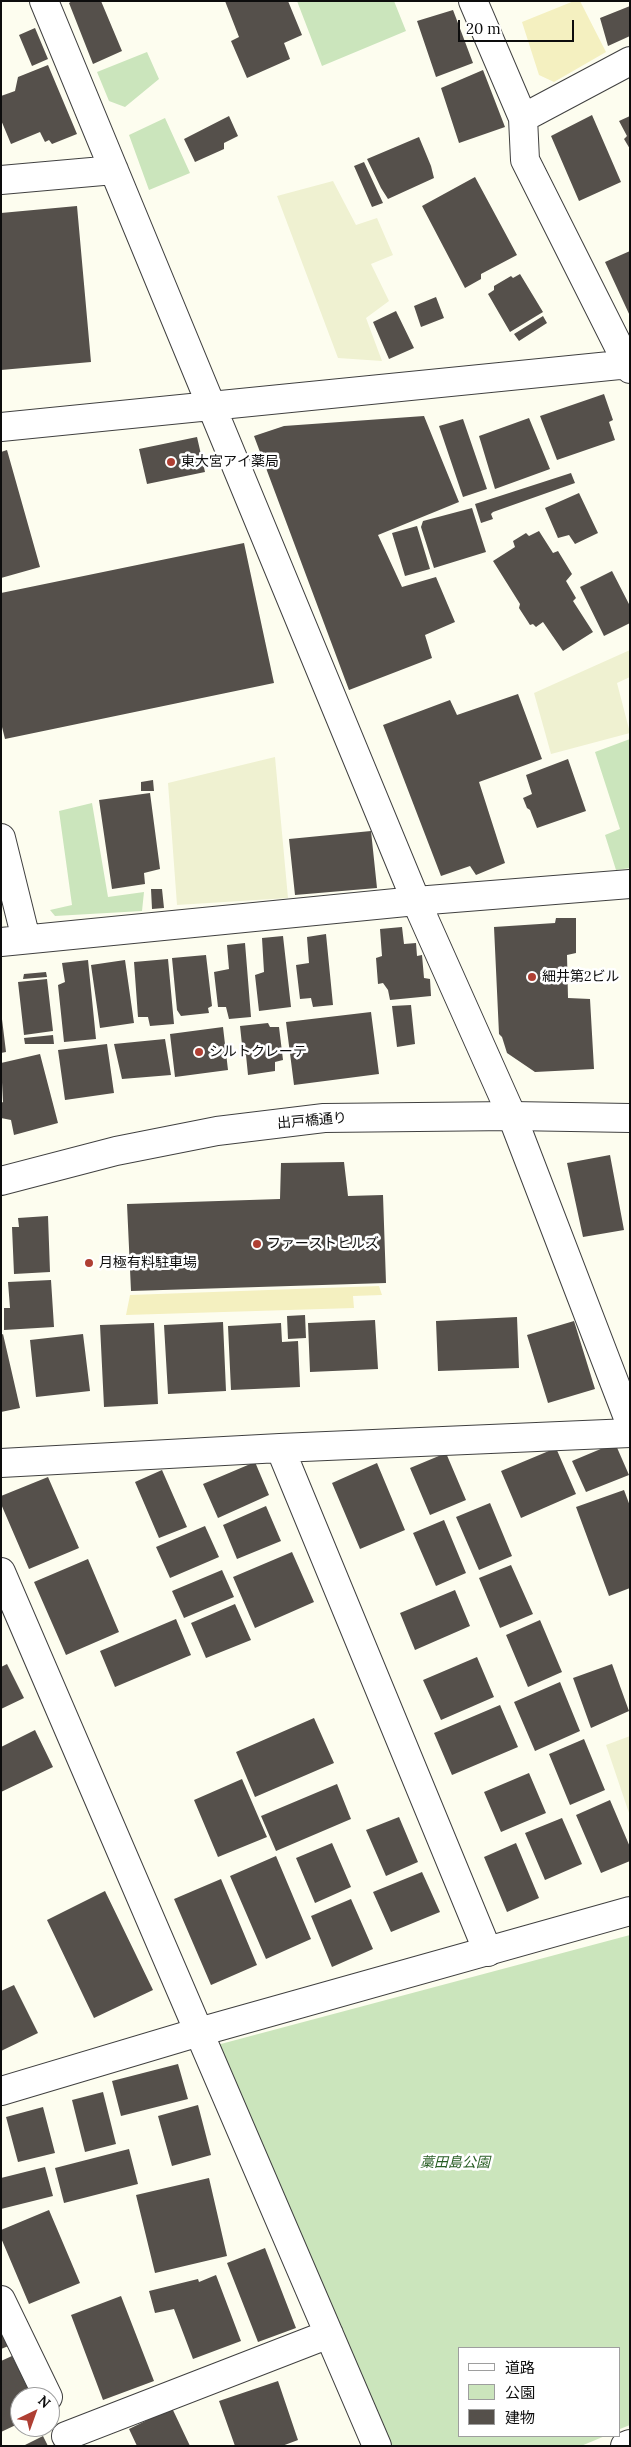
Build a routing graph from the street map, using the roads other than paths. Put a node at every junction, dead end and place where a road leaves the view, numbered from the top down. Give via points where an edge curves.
1 (44, 1) edge
2 (473, 1) edge
3 (630, 61) edge
4 (523, 118) junction
5 (114, 170) junction
6 (1, 180) edge
7 (629, 366) edge
8 (211, 405) junction
9 (1, 427) edge
10 (1, 838) edge
11 (630, 884) edge
12 (416, 901) junction
13 (14, 940) edge
14 (512, 1116) junction
15 (630, 1118) edge
16 (1, 1181) edge
17 (630, 1423) edge
18 (630, 1433) edge
19 (280, 1448) junction
20 (1, 1463) edge
21 (1, 1572) edge
22 (630, 1911) edge
23 (488, 1952) junction
24 (199, 2032) junction
25 (1, 2091) edge
26 (1, 2300) edge
27 (329, 2334) junction
28 (43, 2387) edge
29 (60, 2424) edge
30 (68, 2441) edge
31 (630, 2444) edge
32 (377, 2446) edge
33 (625, 2446) edge

1 - 5 street
2 - 4 street
3 - 4 street
4 - 7 street via 525,160
5 - 6 street
5 - 8 street
7 - 8 street
8 - 9 street
8 - 12 street
10 - 13 street
11 - 12 street
12 - 13 street
12 - 14 street
14 - 15 street, 出戸橋通り
14 - 16 street, 出戸橋通り via 324,1118 116,1150
14 - 17 street
18 - 19 street
19 - 20 street
19 - 23 street
21 - 24 street
22 - 23 street
23 - 24 street
24 - 25 street
24 - 27 street
26 - 28 street
27 - 30 street
27 - 32 street
29 - 30 street
31 - 33 street

